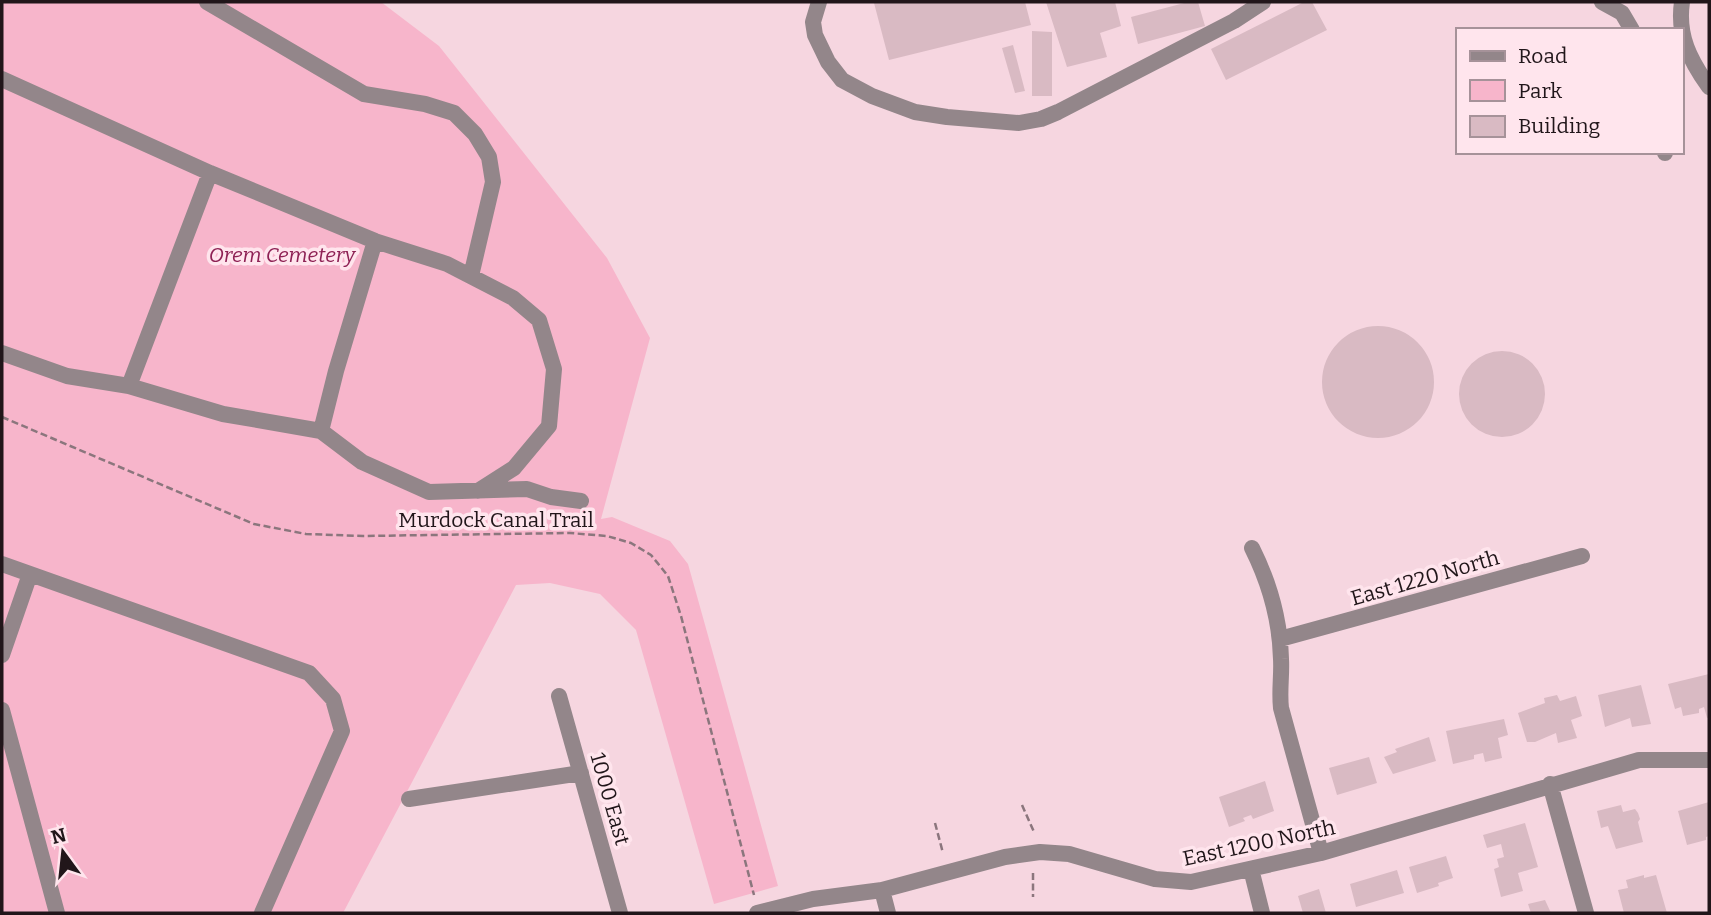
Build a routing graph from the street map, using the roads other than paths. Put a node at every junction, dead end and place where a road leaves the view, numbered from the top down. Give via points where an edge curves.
1 (207, 2) edge
2 (819, 2) edge
3 (1263, 2) edge
4 (1602, 2) edge
5 (1682, 2) edge
6 (1631, 28) edge
7 (1682, 28) edge
8 (1683, 34) edge
9 (2, 79) edge
10 (1709, 87) edge
11 (210, 173) junction
12 (375, 241) junction
13 (471, 276) junction
14 (2, 353) edge
15 (128, 386) junction
16 (321, 430) junction
17 (478, 491) junction
18 (581, 501) dead end
19 (1252, 548) dead end
20 (1582, 556) dead end
21 (2, 564) edge
22 (30, 574) junction
23 (1280, 639) junction
24 (2, 655) edge
25 (559, 696) dead end
26 (2, 710) edge
27 (1709, 760) edge
28 (581, 773) junction
29 (1550, 785) junction
30 (409, 799) dead end
31 (1321, 853) junction
32 (1251, 869) junction
33 (882, 890) junction
34 (57, 913) edge
35 (262, 913) edge
36 (620, 913) edge
37 (757, 913) edge
38 (888, 913) edge
39 (1262, 913) edge
40 (1586, 913) edge

1 - 13 street via 363,94 454,113 475,134 489,157 494,182
2 - 3 street via 814,35 842,79 915,112 1019,122 1058,112
4 - 6 street via 1622,13
5 - 7 street
8 - 10 street via 1686,49
9 - 11 street
11 - 12 street
11 - 15 street
12 - 13 street
12 - 16 street
13 - 17 street via 513,298 539,320 554,369 549,426 514,468
14 - 15 street via 67,376
15 - 16 street via 223,414
16 - 17 street via 362,462 429,492
17 - 18 street via 527,489 551,498
19 - 23 street via 1270,588
20 - 23 street, East 1220 North
21 - 22 street
22 - 24 street
22 - 35 street via 309,673 333,699 342,732
23 - 31 street via 1281,708
25 - 28 street, 1000 East
26 - 34 street
27 - 29 street, East 1200 North via 1639,760
28 - 30 street
28 - 36 street, 1000 East
29 - 31 street, East 1200 North
29 - 40 street
31 - 32 street, East 1200 North
32 - 33 street, East 1200 North via 1175,882 1076,856 1040,852
32 - 39 street
33 - 37 street, East 1200 North via 813,899
33 - 38 street

